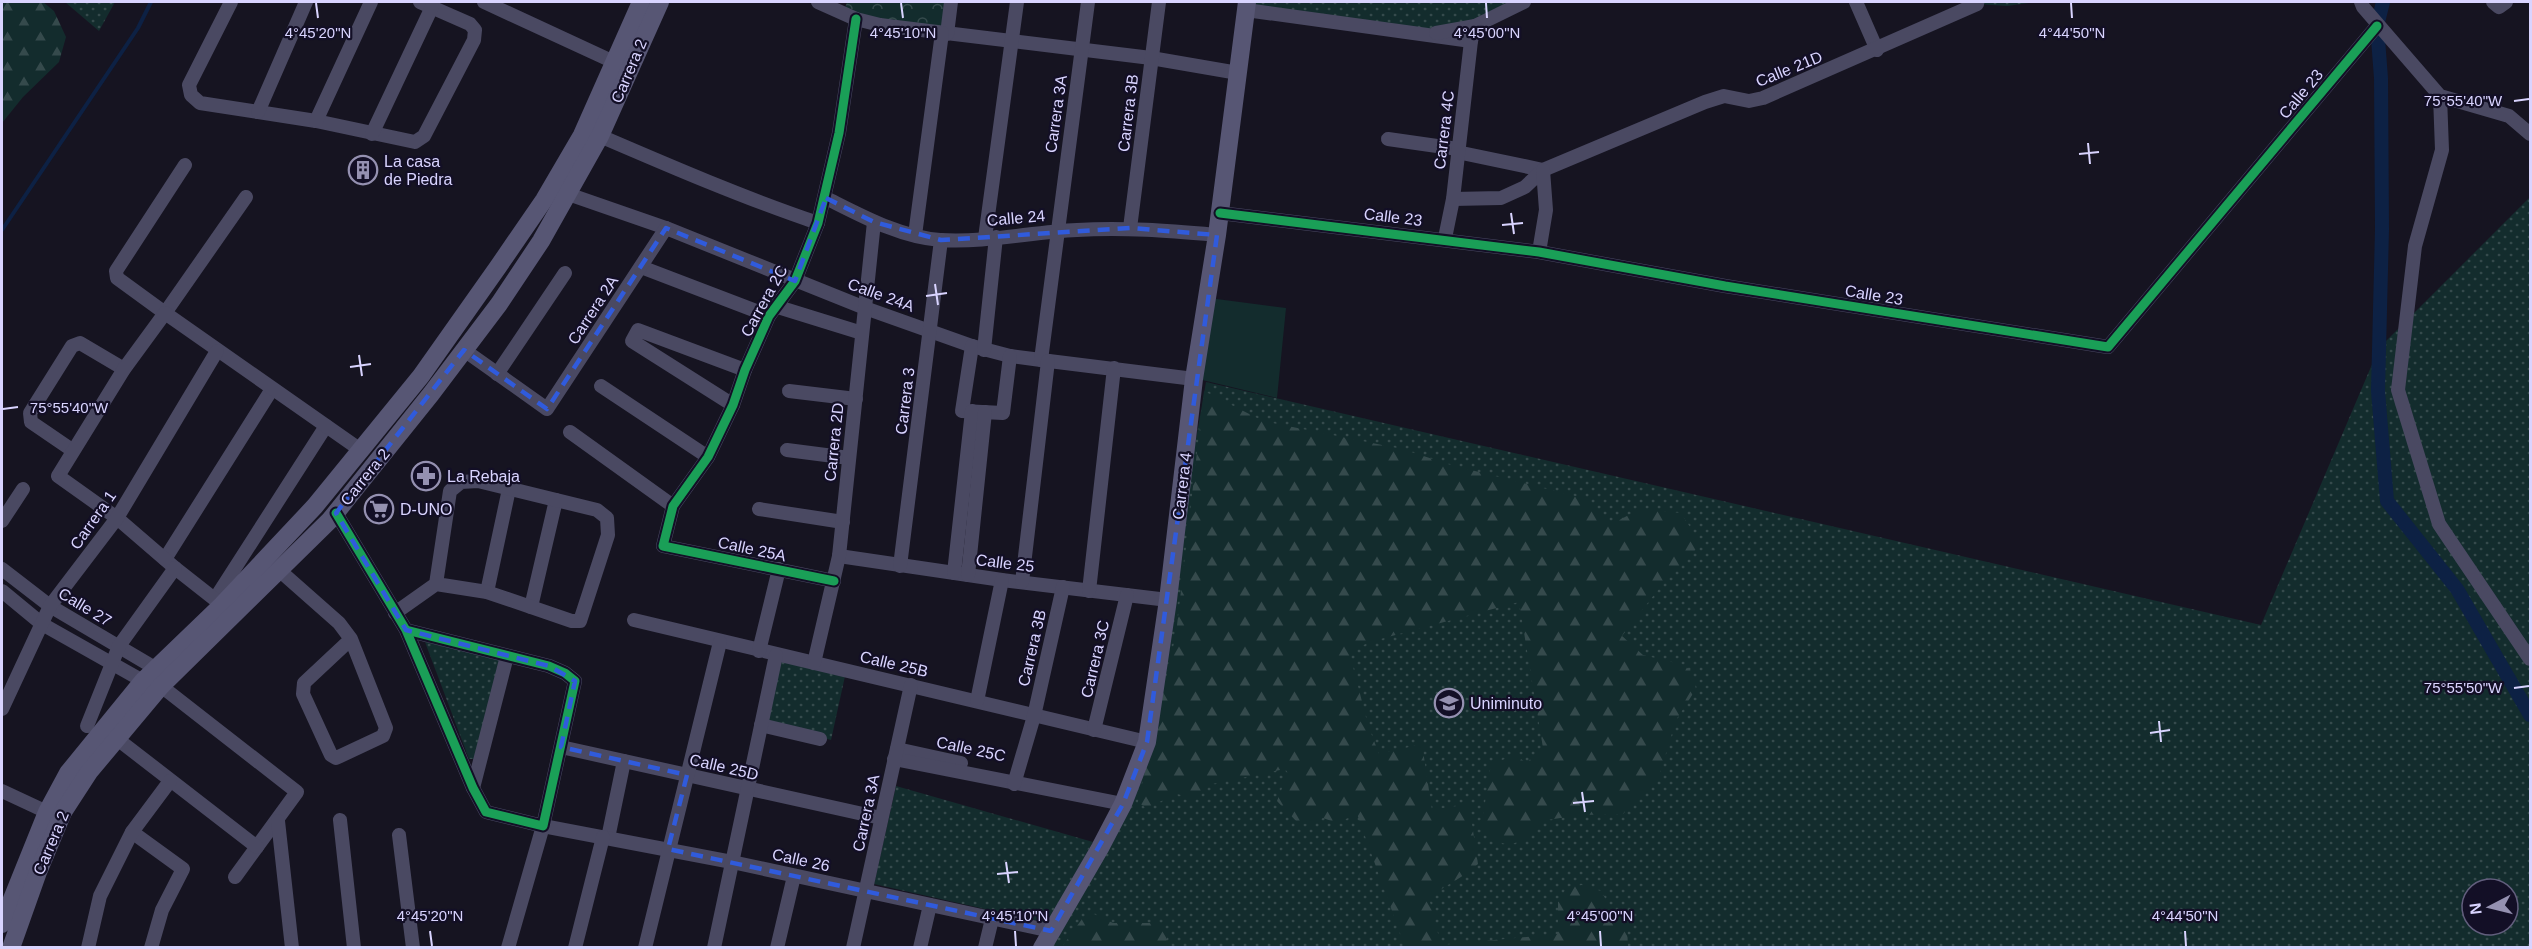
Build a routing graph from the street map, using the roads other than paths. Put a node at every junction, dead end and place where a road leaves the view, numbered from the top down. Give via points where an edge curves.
1 (231, 2) edge
2 (306, 2) edge
3 (371, 2) edge
4 (484, 2) edge
5 (641, 2) edge
6 (660, 2) edge
7 (818, 2) edge
8 (951, 2) edge
9 (1017, 2) edge
10 (1088, 2) edge
11 (1159, 2) edge
12 (1524, 2) edge
13 (1856, 2) edge
14 (2493, 2) edge
15 (2506, 2) edge
16 (1976, 3) edge
17 (426, 4) edge
18 (2362, 4) edge
19 (837, 5) edge
20 (1246, 6) edge
21 (856, 19) junction
22 (1475, 26) junction
23 (2377, 26) dead end
24 (944, 33) junction
25 (1423, 35) junction
26 (1471, 41) junction
27 (1012, 42) junction
28 (1081, 50) junction
29 (1877, 50) junction
30 (1151, 58) junction
31 (614, 62) junction
32 (1238, 73) junction
33 (2440, 96) junction
34 (258, 112) junction
35 (316, 121) junction
36 (372, 134) junction
37 (2530, 134) edge
38 (600, 136) junction
39 (1388, 139) dead end
40 (1458, 150) junction
41 (185, 165) dead end
42 (1543, 170) junction
43 (568, 194) junction
44 (246, 197) dead end
45 (826, 198) junction
46 (1453, 199) junction
47 (1220, 213) junction
48 (874, 222) junction
49 (818, 223) junction
50 (666, 228) junction
51 (1130, 228) junction
52 (1057, 231) junction
53 (1217, 235) junction
54 (915, 236) junction
55 (991, 237) junction
56 (1445, 238) junction
57 (941, 240) junction
58 (1539, 252) junction
59 (641, 267) junction
60 (565, 273) dead end
61 (795, 281) junction
62 (865, 308) junction
63 (773, 311) junction
64 (165, 313) junction
65 (930, 330) junction
66 (862, 333) junction
67 (978, 348) junction
68 (464, 350) junction
69 (217, 351) junction
70 (1010, 356) junction
71 (1045, 361) junction
72 (1114, 368) junction
73 (124, 369) junction
74 (745, 370) junction
75 (497, 374) junction
76 (1194, 379) junction
77 (601, 386) dead end
78 (272, 389) junction
79 (789, 391) dead end
80 (855, 399) junction
81 (733, 405) junction
82 (978, 412) junction
83 (326, 426) junction
84 (570, 432) dead end
85 (72, 450) junction
86 (788, 450) dead end
87 (362, 451) junction
88 (708, 457) junction
89 (849, 458) junction
90 (23, 489) dead end
91 (509, 489) junction
92 (556, 500) junction
93 (315, 506) junction
94 (673, 506) junction
95 (759, 508) dead end
96 (333, 517) junction
97 (117, 518) junction
98 (303, 519) junction
99 (2, 521) edge
100 (843, 522) junction
101 (315, 535) junction
102 (663, 546) joint
103 (839, 556) junction
104 (170, 564) junction
105 (900, 566) junction
106 (2, 569) edge
107 (779, 569) junction
108 (279, 570) junction
109 (961, 574) junction
110 (1002, 580) junction
111 (834, 581) junction
112 (1022, 582) junction
113 (436, 584) junction
114 (1062, 587) junction
115 (2, 591) edge
116 (1089, 591) junction
117 (487, 592) junction
118 (1127, 596) junction
119 (1168, 600) junction
120 (218, 602) junction
121 (50, 606) junction
122 (531, 607) junction
123 (395, 613) junction
124 (634, 620) dead end
125 (42, 624) junction
126 (406, 630) junction
127 (351, 639) junction
128 (720, 642) junction
129 (119, 646) junction
130 (759, 651) junction
131 (776, 654) junction
132 (507, 656) junction
133 (2530, 659) edge
134 (814, 663) junction
135 (112, 664) junction
136 (149, 675) junction
137 (911, 685) junction
138 (161, 686) junction
139 (977, 701) junction
140 (2, 710) edge
141 (1034, 716) junction
142 (761, 725) junction
143 (87, 726) dead end
144 (1095, 730) junction
145 (116, 738) junction
146 (820, 739) dead end
147 (1147, 742) junction
148 (561, 747) junction
149 (896, 754) junction
150 (624, 761) junction
151 (687, 775) junction
152 (1015, 780) junction
153 (170, 781) junction
154 (473, 788) junction
155 (747, 789) junction
156 (2, 791) edge
157 (1123, 804) junction
158 (47, 812) junction
159 (881, 818) junction
160 (340, 820) dead end
161 (278, 821) junction
162 (543, 826) junction
163 (132, 832) junction
164 (399, 836) dead end
165 (605, 838) junction
166 (257, 847) junction
167 (668, 849) junction
168 (732, 862) junction
169 (794, 876) junction
170 (235, 877) dead end
171 (866, 891) junction
172 (930, 905) junction
173 (992, 919) junction
174 (2, 924) edge
175 (1051, 931) junction
176 (11, 948) edge
177 (88, 948) edge
178 (152, 948) edge
179 (292, 948) edge
180 (354, 948) edge
181 (413, 948) edge
182 (508, 948) edge
183 (575, 948) edge
184 (645, 948) edge
185 (714, 948) edge
186 (777, 948) edge
187 (853, 948) edge
188 (920, 948) edge
189 (985, 948) edge
190 (1042, 948) edge

1 - 34 street via 189,85 191,95 200,103
2 - 34 street
3 - 35 street
4 - 31 street
5 - 31 main road, Carrera 2
6 - 38 main road, Carrera 2
7 - 19 street
8 - 24 street
9 - 27 street
10 - 28 street, Carrera 3A
11 - 30 street, Carrera 3B
12 - 22 street
13 - 29 street
14 - 15 street via 2499,7
16 - 29 street, Calle 21D
17 - 36 street
17 - 36 street via 470,24 475,30 474,40 420,141
18 - 33 street
19 - 21 street
20 - 25 street
20 - 32 main road, Carrera 4
21 - 24 street
21 - 45 street, Carrera 2C
22 - 25 street
22 - 26 street, Carrera 4C
23 - 58 street, Calle 23 via 2108,347
24 - 27 street
24 - 54 street
25 - 26 street
26 - 40 street, Carrera 4C
27 - 28 street
27 - 55 street
28 - 30 street
28 - 52 street, Carrera 3A
29 - 42 street, Calle 21D via 1763,98 1749,101 1724,96 1705,102
30 - 32 street
30 - 51 street, Carrera 3B
31 - 87 main road, Carrera 2 via 582,135 544,200 421,376
32 - 47 main road, Carrera 4
33 - 37 street via 2509,116
33 - 133 street via 2442,150 2415,246 2398,390 2439,524
34 - 35 street
35 - 36 street
38 - 43 main road, Carrera 2
38 - 49 street via 716,186
39 - 40 street
40 - 42 street
40 - 46 street, Carrera 4C
41 - 64 street via 116,272 117,278
42 - 46 street, Calle 21D via 1525,187 1501,198
42 - 58 street via 1546,210
43 - 50 street, Calle 24A
43 - 68 main road, Carrera 2 via 535,250
44 - 64 street
45 - 48 street, Calle 24
45 - 49 street, Carrera 2C
46 - 56 street, Carrera 4C
47 - 53 main road, Carrera 4
47 - 56 street, Calle 23
48 - 54 street, Calle 24
48 - 62 street, Carrera 2D
49 - 61 street, Carrera 2C
50 - 59 street, Carrera 2A
50 - 61 street, Calle 24A
51 - 52 street, Calle 24
51 - 53 street, Calle 24
52 - 55 street, Calle 24
52 - 71 street
53 - 76 main road, Carrera 4
54 - 57 street, Calle 24
55 - 57 street, Calle 24
55 - 67 street
56 - 58 street, Calle 23
57 - 65 street, Carrera 3
59 - 63 street
59 - 75 street, Carrera 2A via 547,409
60 - 75 street
61 - 62 street, Calle 24A
61 - 63 street, Carrera 2C
62 - 65 street, Calle 24A
62 - 66 street, Carrera 2D
63 - 66 street
63 - 74 street, Carrera 2C
64 - 69 street
64 - 73 street
65 - 67 street, Calle 24A
65 - 105 street, Carrera 3
66 - 80 street, Carrera 2D
67 - 70 street, Calle 24A
67 - 82 street via 962,411
68 - 75 street
68 - 96 main road, Carrera 2
69 - 78 street
69 - 97 street, Carrera 1
70 - 71 street, Calle 24A
70 - 82 street via 1003,413
71 - 72 street, Calle 24A
71 - 112 street
72 - 76 street, Calle 24A
72 - 116 street
73 - 85 street
73 - 85 street via 80,343 72,346 30,413 31,422
74 - 81 street, Carrera 2C
74 - 81 street via 638,330 632,341
76 - 119 main road, Carrera 4
77 - 88 street
78 - 83 street
78 - 104 street
79 - 80 street
80 - 89 street, Carrera 2D
81 - 88 street, Carrera 2C
82 - 109 street
83 - 87 street
83 - 120 street
84 - 94 street
85 - 97 street via 58,476
86 - 89 street
87 - 93 main road, Carrera 2
88 - 94 street, Carrera 2C
89 - 100 street, Carrera 2D
90 - 99 street
91 - 92 street
91 - 113 street via 478,481 461,482 450,491
91 - 117 street
92 - 122 street
92 - 122 street via 597,510 607,518 608,535 580,621
93 - 96 main road via 320,516
93 - 98 main road, Carrera 2
94 - 102 street, Carrera 2C
95 - 100 street
96 - 101 main road, Carrera 2
96 - 123 street, Calle 26
97 - 104 street
97 - 121 street, Carrera 1
98 - 101 main road
98 - 120 main road, Carrera 2
100 - 103 street, Carrera 2D
101 - 108 main road, Carrera 2
102 - 107 street, Calle 25A
103 - 105 street, Calle 25
103 - 111 street, Carrera 2D
104 - 120 street
104 - 129 street
105 - 109 street, Calle 25
106 - 121 street, Calle 27
107 - 111 street, Calle 25A
107 - 130 street
108 - 127 street via 339,623
108 - 138 main road, Carrera 2
109 - 110 street, Calle 25
110 - 112 street, Calle 25
110 - 139 street
111 - 134 street, Carrera 2D
112 - 114 street, Calle 25
113 - 117 street
113 - 123 street
114 - 116 street, Calle 25
114 - 141 street, Carrera 3B
115 - 125 street
116 - 118 street, Calle 25
117 - 122 street
118 - 119 street, Calle 25
118 - 144 street, Carrera 3C
119 - 147 main road, Carrera 4
120 - 136 main road, Carrera 2
121 - 125 street, Carrera 1
121 - 129 street, Calle 27
123 - 126 street, Calle 26
124 - 128 street, Calle 25B
125 - 135 street
125 - 140 street, Carrera 1
126 - 132 street
126 - 154 street, Calle 26
127 - 127 street via 386,728 383,736 336,758 331,755 303,694 304,683
128 - 130 street, Calle 25B
128 - 151 street
129 - 135 street
129 - 136 street, Calle 27
130 - 131 street, Calle 25B
131 - 134 street, Calle 25B
131 - 142 street
132 - 148 street via 549,666 574,681
132 - 154 street
134 - 137 street, Calle 25B
135 - 136 street
135 - 143 street
136 - 158 main road, Carrera 2 via 68,773
137 - 139 street, Calle 25B
137 - 149 street, Carrera 3A
138 - 145 main road, Carrera 2
138 - 161 street via 297,792
139 - 141 street, Calle 25B
141 - 144 street, Calle 25B
141 - 152 street
142 - 146 street
142 - 155 street
144 - 147 street, Calle 25B
145 - 153 street
145 - 176 main road, Carrera 2 via 63,812
147 - 157 main road, Carrera 4
148 - 150 street, Calle 25D
148 - 162 street
149 - 152 street, Calle 25C
149 - 159 street, Carrera 3A
150 - 151 street, Calle 25D
150 - 165 street
151 - 155 street, Calle 25D
151 - 167 street
152 - 157 street, Calle 25C
153 - 163 street
153 - 166 street
154 - 162 street, Calle 26 via 486,812
155 - 159 street, Calle 25D
155 - 168 street
156 - 158 street
157 - 175 main road, Carrera 4
158 - 174 main road, Carrera 2
159 - 171 street, Carrera 3A
160 - 180 street
161 - 166 street
161 - 179 street
162 - 165 street, Calle 26
162 - 182 street
163 - 177 street via 100,896
163 - 178 street via 183,869 162,910
164 - 181 street
165 - 167 street, Calle 26
165 - 183 street
166 - 170 street
167 - 168 street, Calle 26
167 - 184 street
168 - 169 street, Calle 26
168 - 185 street
169 - 171 street, Calle 26
169 - 186 street
171 - 172 street, Calle 26
171 - 187 street, Carrera 3A
172 - 173 street, Calle 26
172 - 188 street
173 - 175 street, Calle 26
173 - 189 street
175 - 190 main road, Carrera 4

